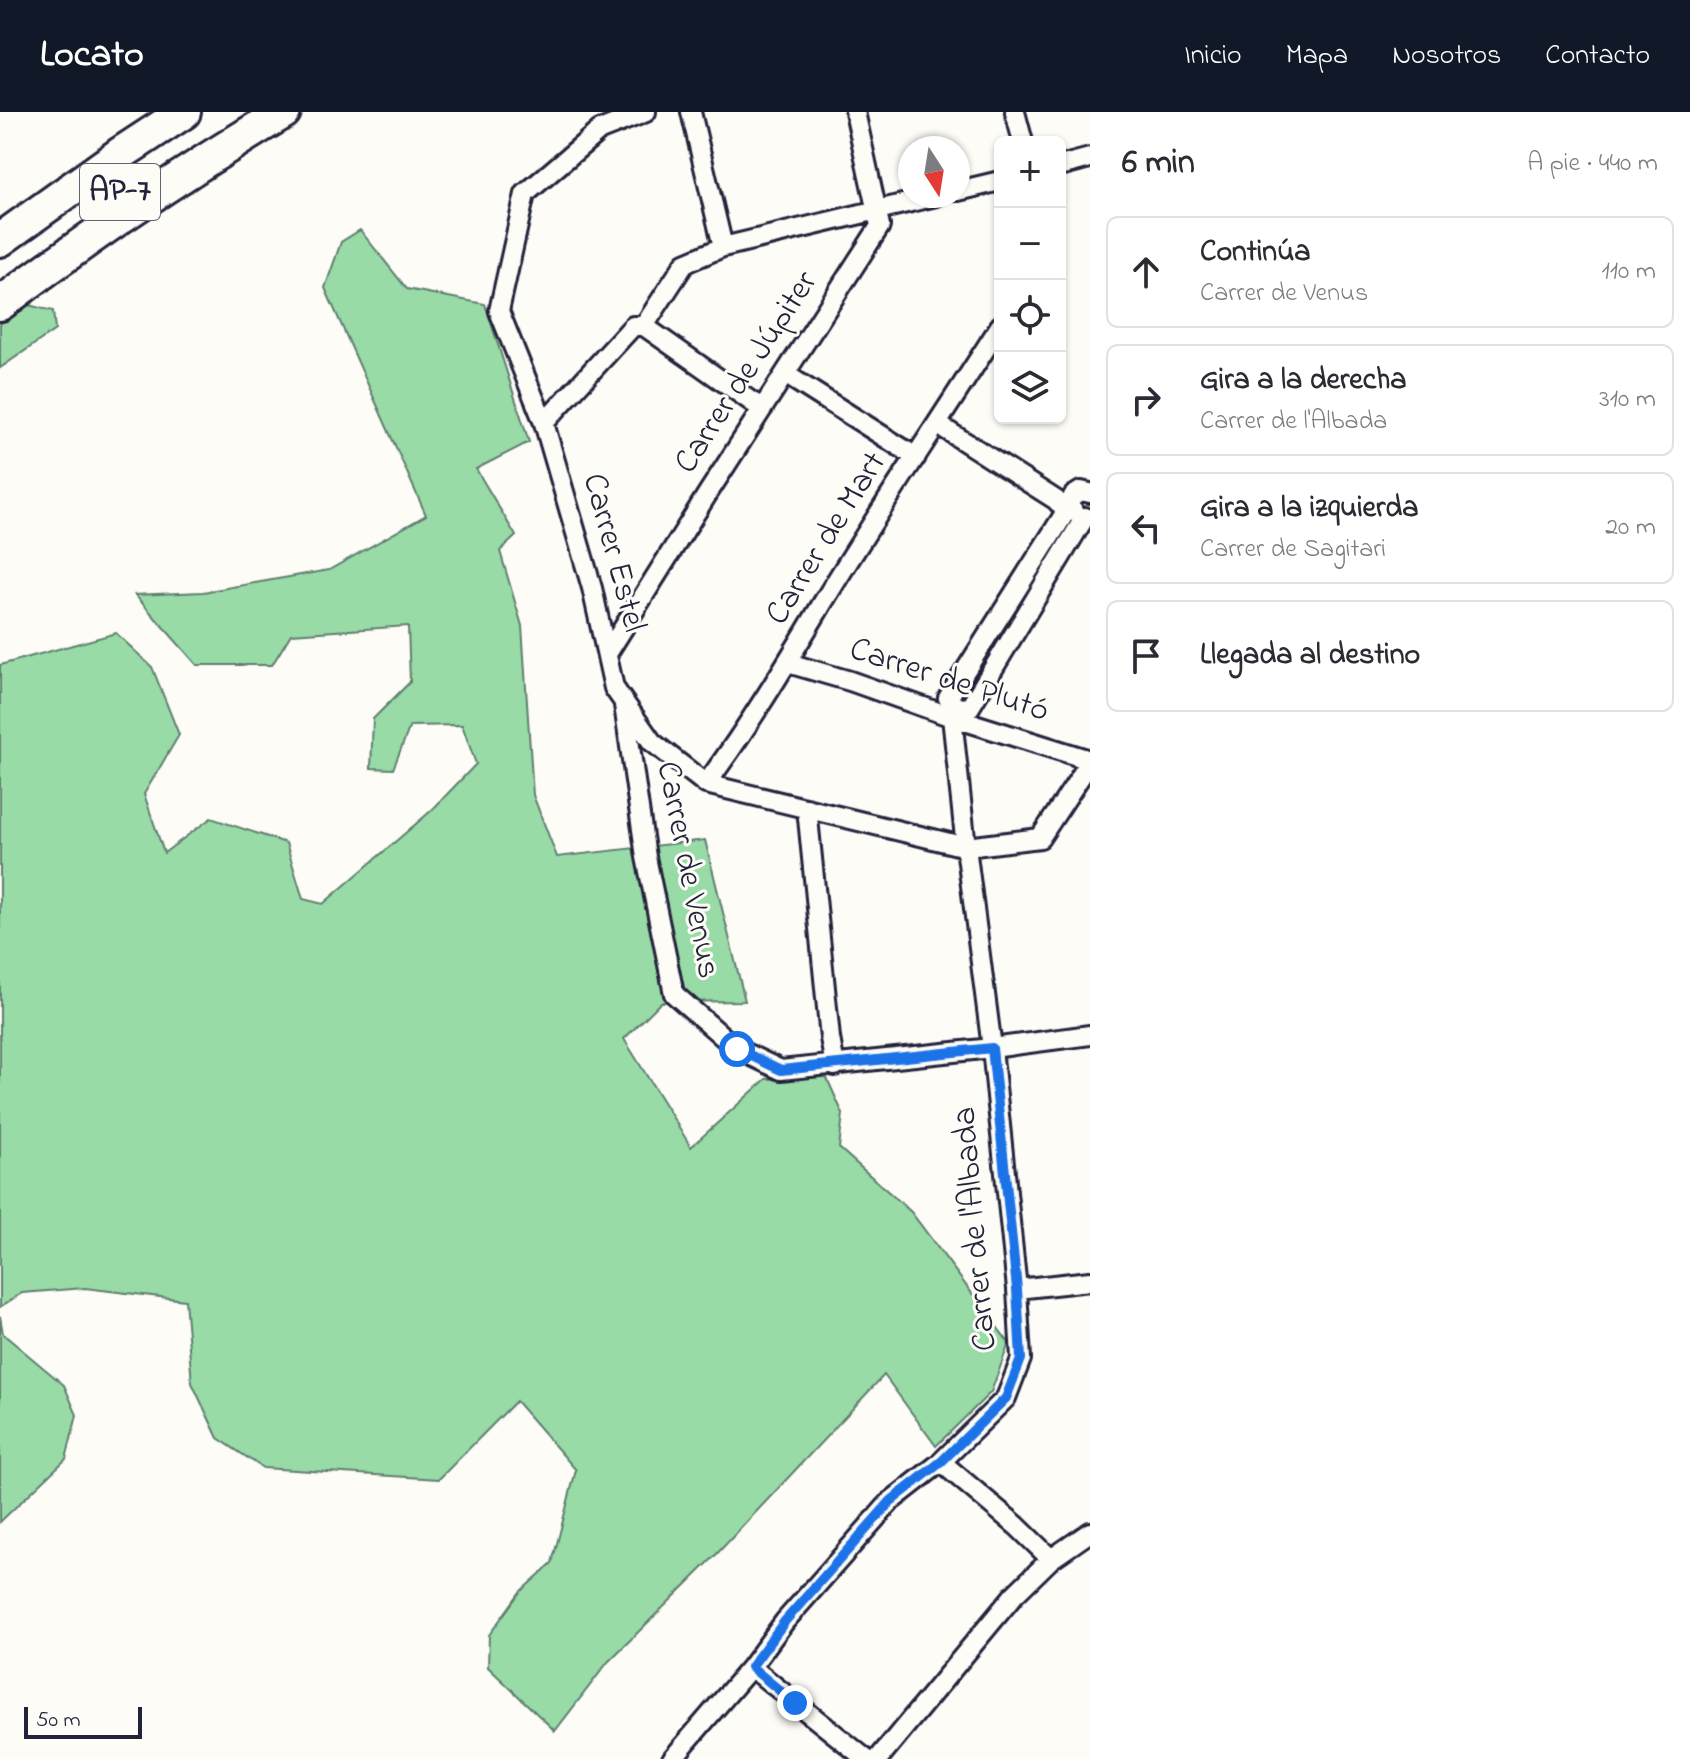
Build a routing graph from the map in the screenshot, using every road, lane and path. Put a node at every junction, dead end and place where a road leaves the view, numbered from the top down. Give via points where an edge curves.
1 (184, 112) edge
2 (244, 112) edge
3 (284, 112) edge
4 (646, 112) edge
5 (691, 112) edge
6 (855, 112) edge
7 (1015, 112) edge
8 (1021, 136) edge
9 (1090, 158) edge
10 (1066, 164) edge
11 (994, 182) edge
12 (970, 188) edge
13 (898, 205) edge
14 (877, 210) junction
15 (0, 217) edge
16 (0, 240) edge
17 (723, 247) junction
18 (0, 278) edge
19 (0, 304) edge
20 (644, 326) junction
21 (994, 335) edge
22 (785, 374) junction
23 (763, 408) junction
24 (544, 423) junction
25 (937, 424) junction
26 (916, 457) junction
27 (1090, 472) edge
28 (1080, 505) edge
29 (607, 654) junction
30 (788, 663) junction
31 (624, 702) junction
32 (955, 713) junction
33 (1090, 761) edge
34 (706, 784) junction
35 (807, 808) junction
36 (966, 847) junction
37 (1090, 1035) edge
38 (992, 1048) junction
39 (835, 1066) junction
40 (1090, 1281) edge
41 (1017, 1289) junction
42 (941, 1462) junction
43 (1090, 1532) edge
44 (1051, 1559) junction
45 (751, 1667) junction
46 (672, 1759) edge
47 (866, 1759) edge
48 (878, 1759) edge

1 - 15 highway
1 - 16 highway, AP-7
2 - 18 highway, AP-7
3 - 19 highway via 165,186
4 - 24 street, Carrer Estel via 600,130 525,194 499,311
5 - 17 street
6 - 14 street, Carrer de Júpiter
7 - 8 street
9 - 10 street
11 - 12 street
13 - 14 street
14 - 17 street
14 - 22 street, Carrer de Júpiter via 880,226
17 - 20 street via 685,263
20 - 23 street
20 - 24 street via 633,326
21 - 25 street, Carrer de Mart
22 - 23 street, Carrer de Júpiter
22 - 26 street
23 - 29 street, Carrer de Júpiter
24 - 29 street, Carrer Estel
25 - 26 street, Carrer de Mart
25 - 28 street via 1056,500
26 - 30 street, Carrer de Mart
27 - 28 street, Carrer de l'Albada
28 - 32 street, Carrer de l'Albada via 948,698
29 - 31 street, Carrer Estel via 614,688
30 - 32 street, Carrer de Plutó
30 - 34 street, Carrer de Mart
31 - 34 street, Carrer Estel via 652,742
31 - 39 street, Carrer de Venus via 646,857 674,994 737,1049 781,1070
32 - 33 street, Carrer de Plutó
32 - 36 street, Carrer de l'Albada
33 - 36 street via 1040,838
34 - 35 street, Carrer Estel
35 - 36 street, Carrer Estel
35 - 39 street
36 - 38 street, Carrer de l'Albada
37 - 38 street, Carrer de Venus
38 - 39 street, Carrer de Venus
38 - 41 street, Carrer de l'Albada
40 - 41 street
41 - 42 street, Carrer de l'Albada via 1021,1359 1006,1398
42 - 44 street
42 - 45 street, Carrer de l'Albada via 891,1501
43 - 44 street
44 - 48 street via 1014,1595
45 - 46 street, Carrer de l'Albada
45 - 47 street

